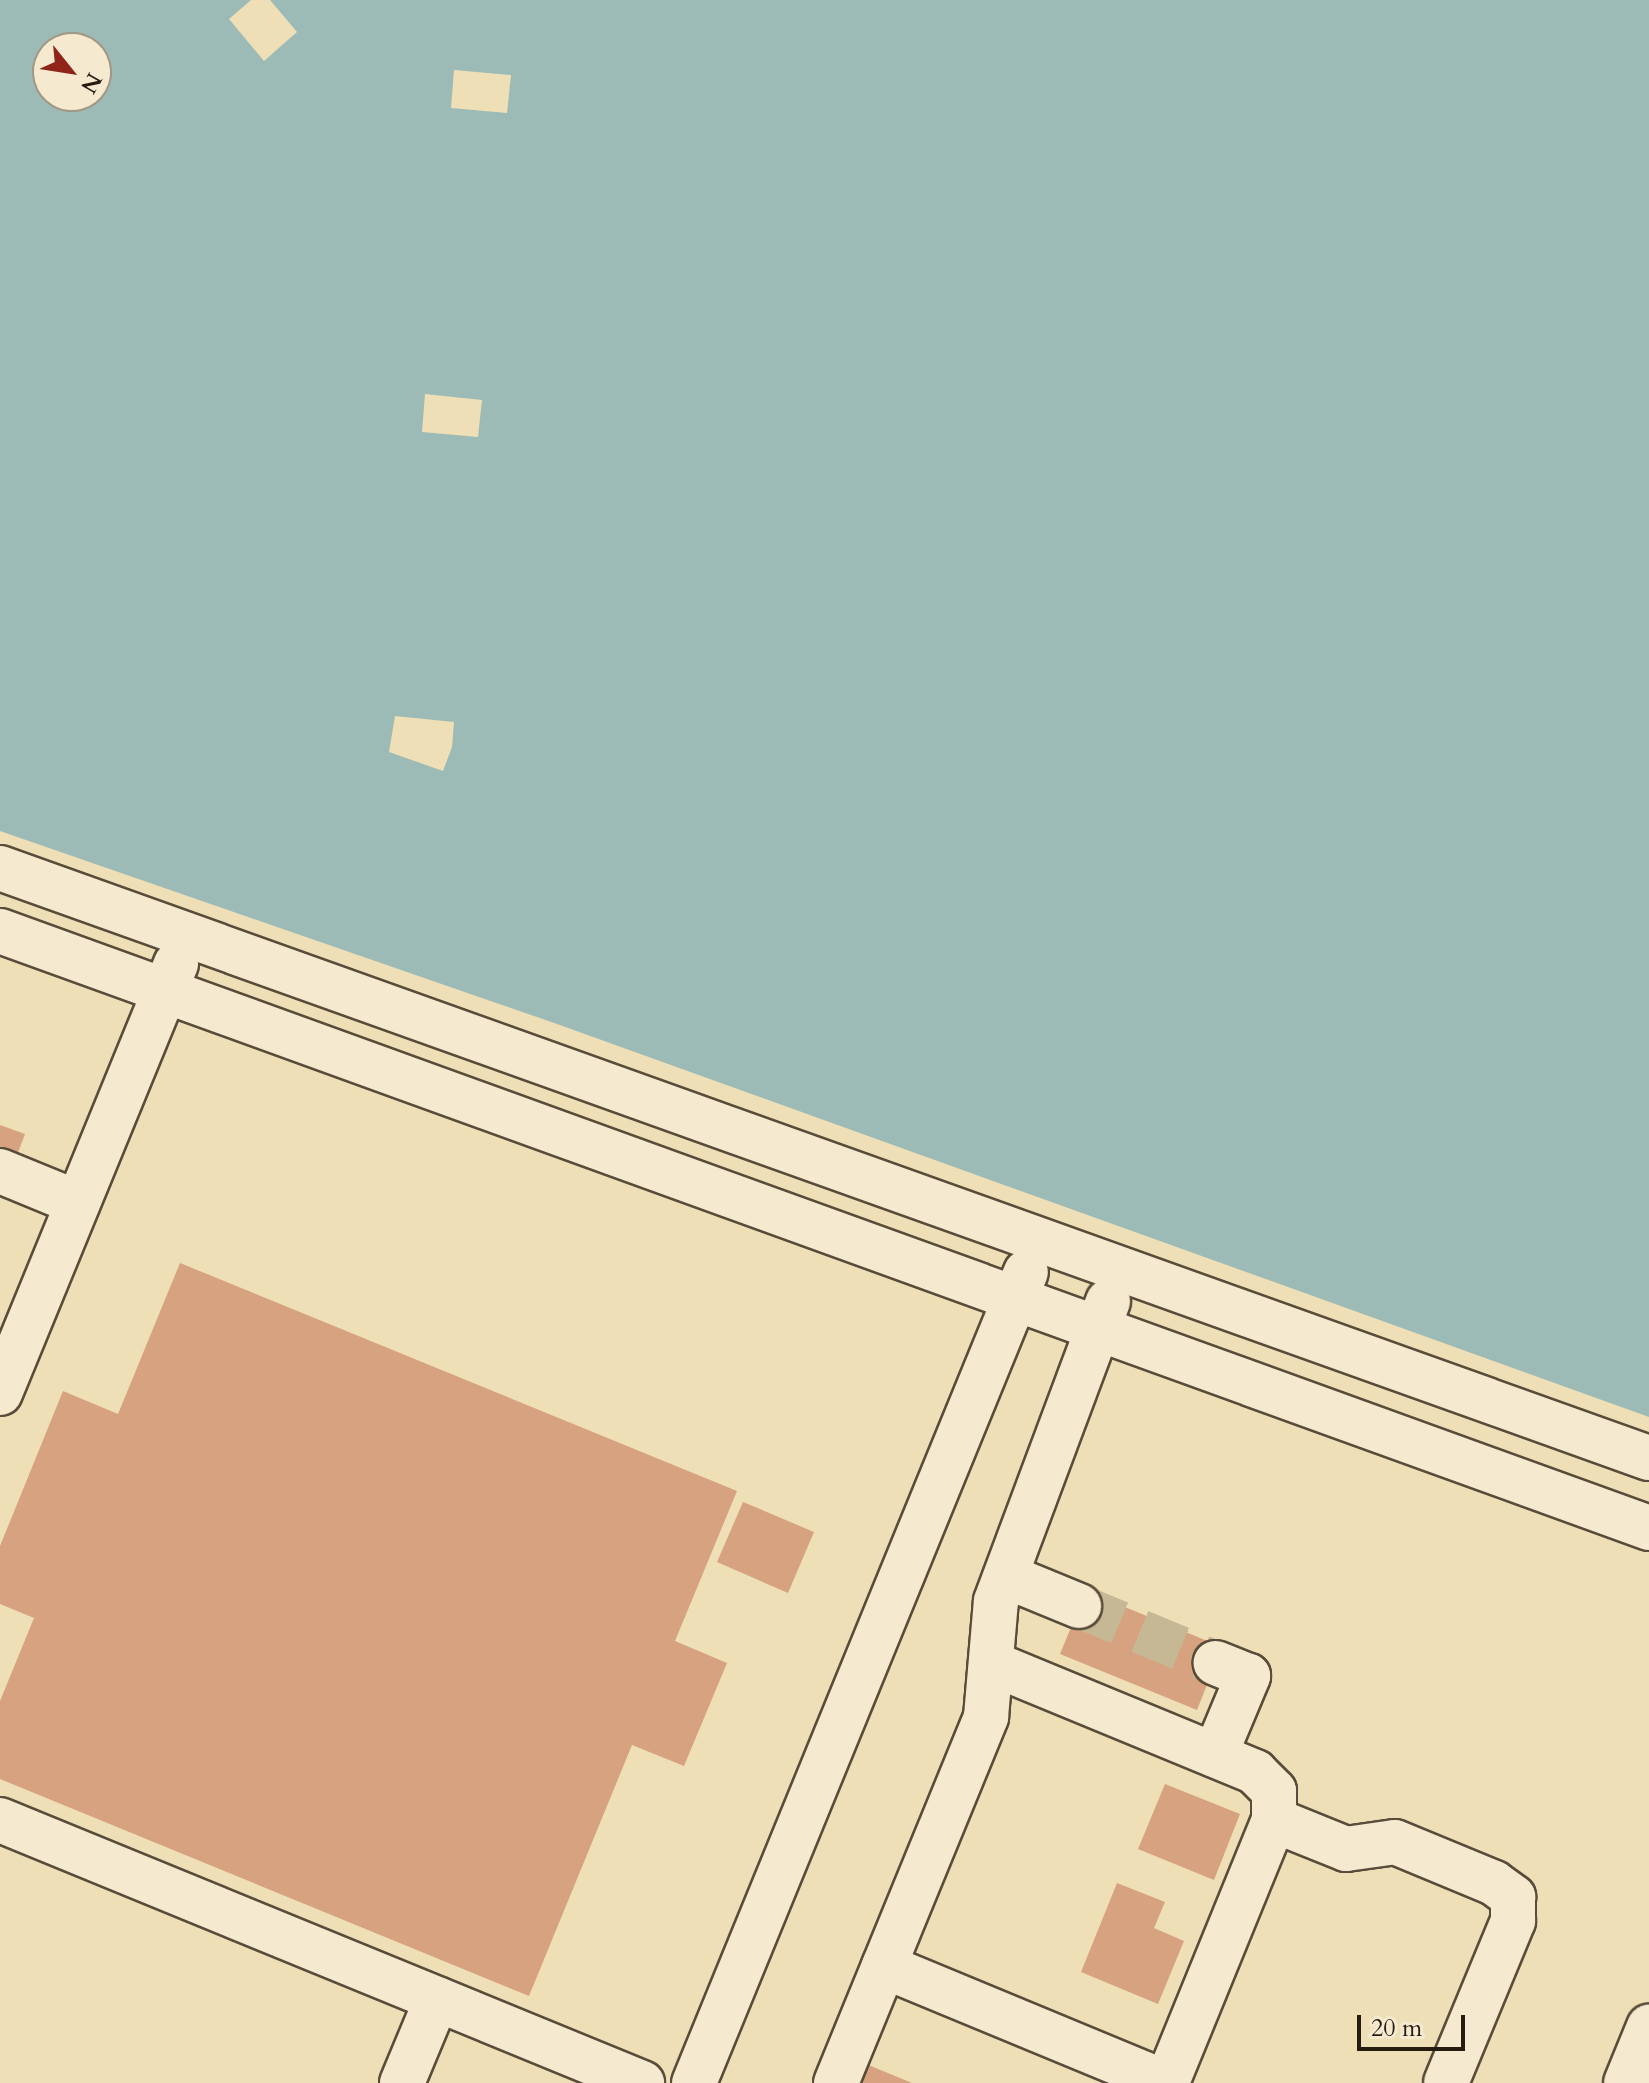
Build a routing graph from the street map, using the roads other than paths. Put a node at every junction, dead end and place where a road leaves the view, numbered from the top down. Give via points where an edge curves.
1 (0, 868) edge
2 (0, 931) edge
3 (187, 936) junction
4 (165, 991) junction
5 (0, 1171) edge
6 (78, 1203) junction
7 (1039, 1240) junction
8 (1121, 1269) junction
9 (1016, 1297) junction
10 (1099, 1327) junction
11 (9, 1348) edge
12 (0, 1393) edge
13 (1649, 1458) edge
14 (1649, 1528) edge
15 (1006, 1576) junction
16 (1079, 1606) tunnel mouth
17 (991, 1663) junction
18 (1216, 1663) tunnel mouth
19 (1215, 1755) junction
20 (0, 1820) edge
21 (1274, 1820) junction
22 (884, 1966) junction
23 (437, 1999) junction
24 (1649, 2027) edge
25 (1167, 2082) edge
26 (402, 2083) edge
27 (642, 2083) edge
28 (694, 2083) edge
29 (836, 2083) edge
30 (1446, 2083) edge
31 (1626, 2083) edge

1 - 3 street
2 - 4 street
3 - 4 street
3 - 7 street
4 - 6 street
4 - 9 street
5 - 6 street
6 - 11 street
7 - 8 street
7 - 9 street
8 - 10 street
8 - 13 street
9 - 10 street
9 - 28 street
10 - 14 street
10 - 15 street
11 - 12 street
15 - 16 street
15 - 17 street via 993,1611
17 - 19 street
17 - 22 street via 986,1717
18 - 19 street via 1248,1676
19 - 21 street via 1271,1785 1277,1805
20 - 23 street
21 - 25 street
21 - 30 street via 1346,1849 1395,1842 1494,1883 1513,1897 1513,1921
22 - 25 street
22 - 29 street
23 - 26 street
23 - 27 street
24 - 31 street

